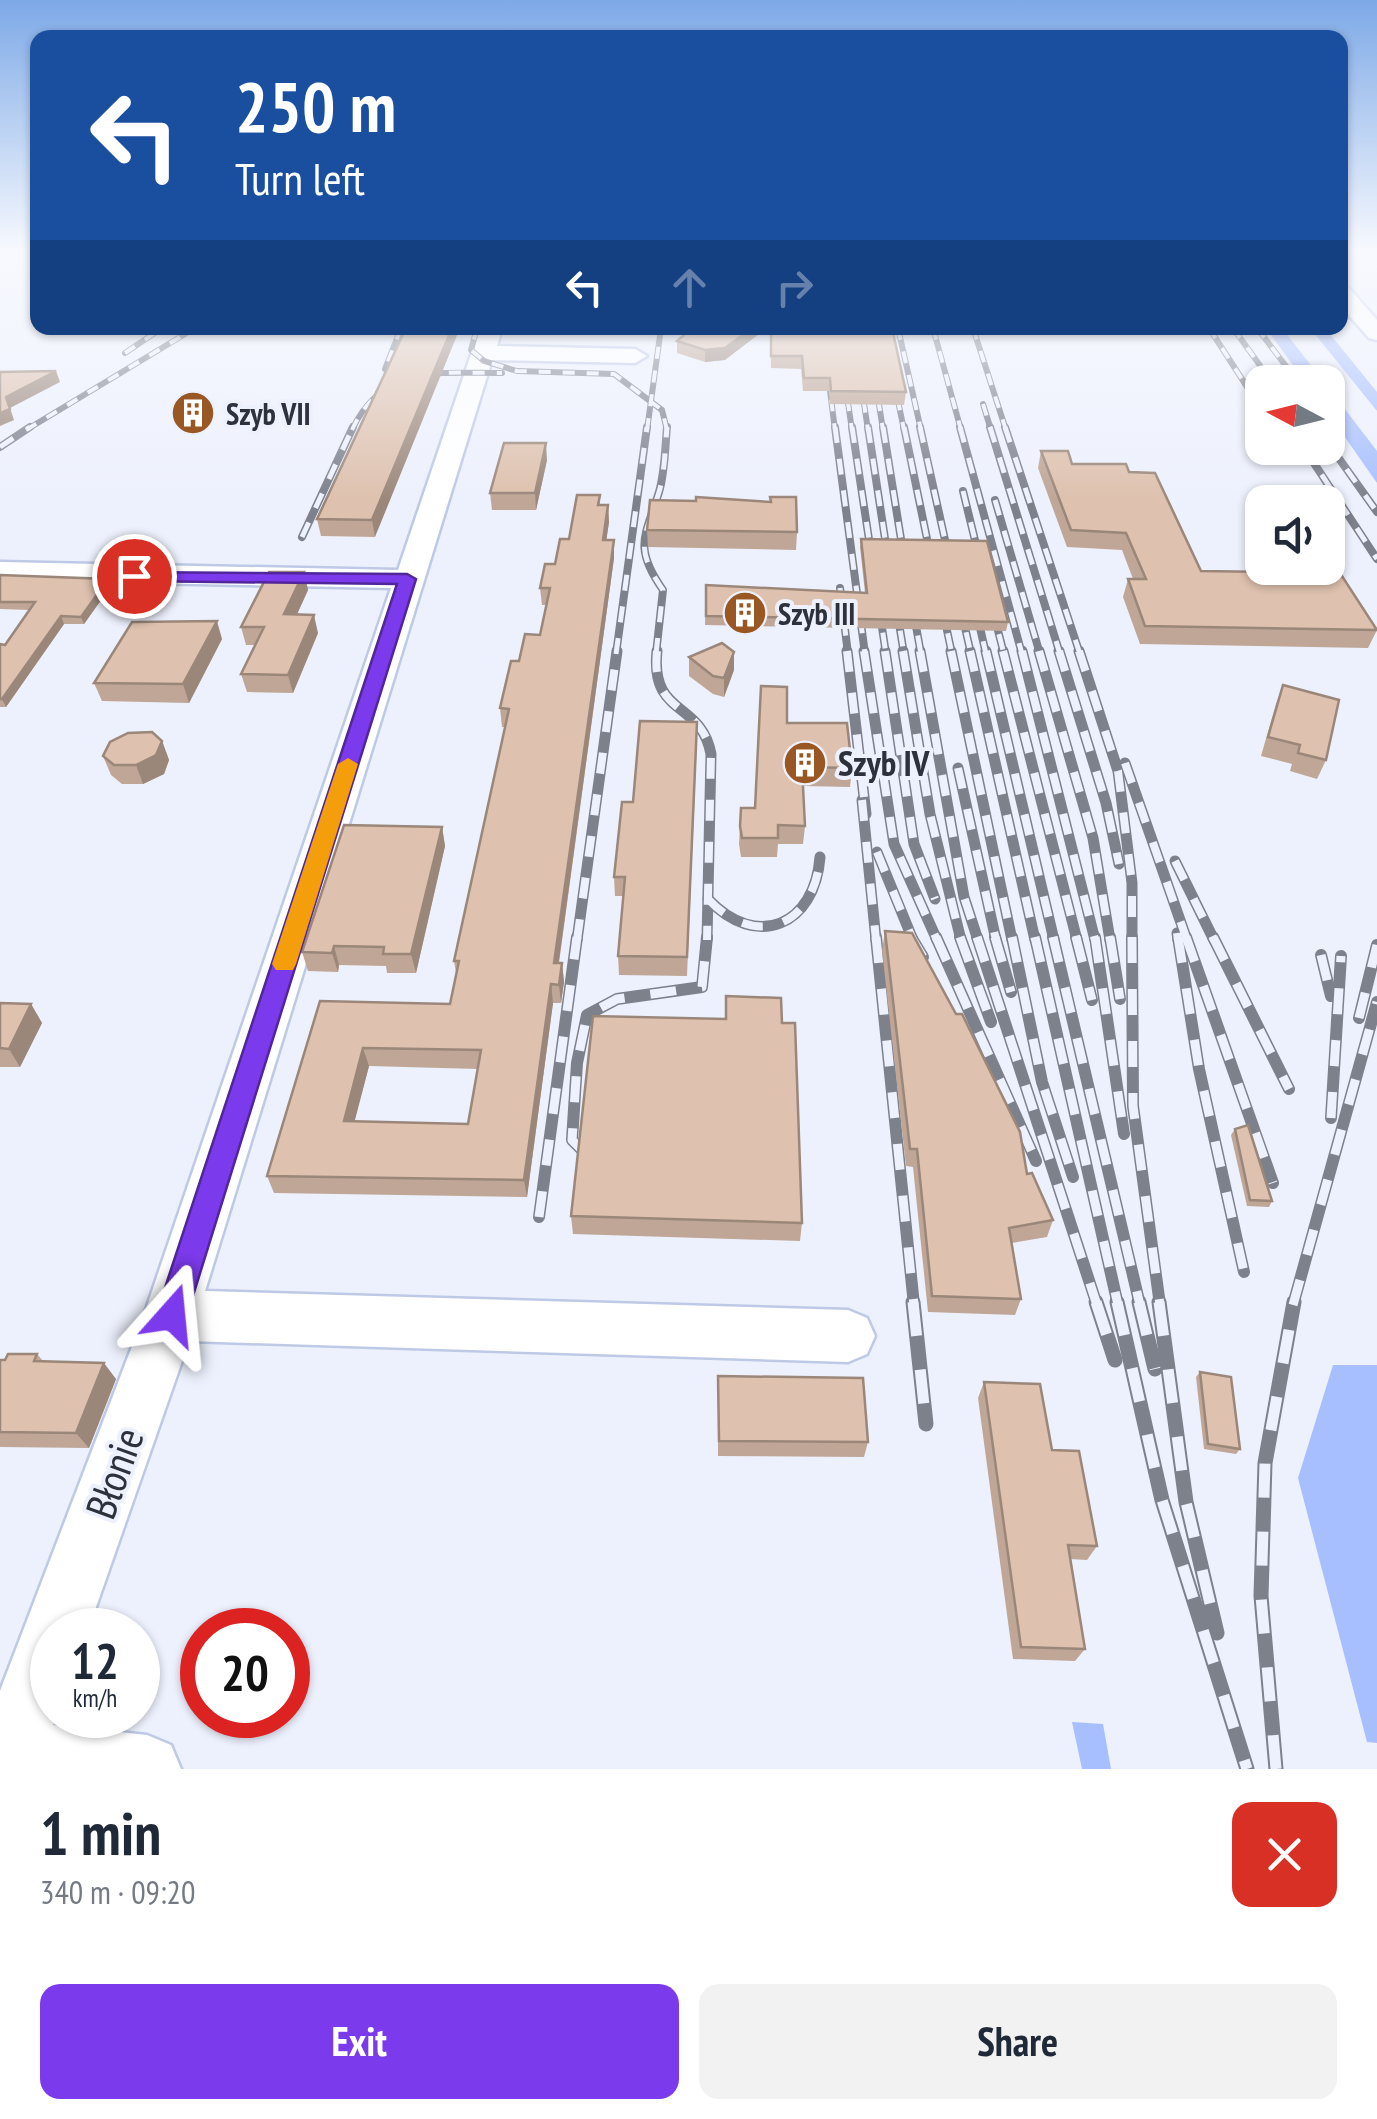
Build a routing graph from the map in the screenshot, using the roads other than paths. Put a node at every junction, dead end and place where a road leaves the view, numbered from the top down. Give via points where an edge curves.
1 (487, 340) edge
2 (635, 356) dead end
3 (0, 571) edge
4 (407, 579) junction
5 (172, 1315) junction
6 (848, 1336) dead end
7 (64, 1608) edge
8 (30, 1693) edge
9 (4, 1759) edge
10 (147, 1769) edge

1 - 2 street
1 - 4 street, Błonie
3 - 4 street
4 - 5 street, Błonie
5 - 6 street
5 - 7 street, Błonie
8 - 9 street
9 - 10 street

